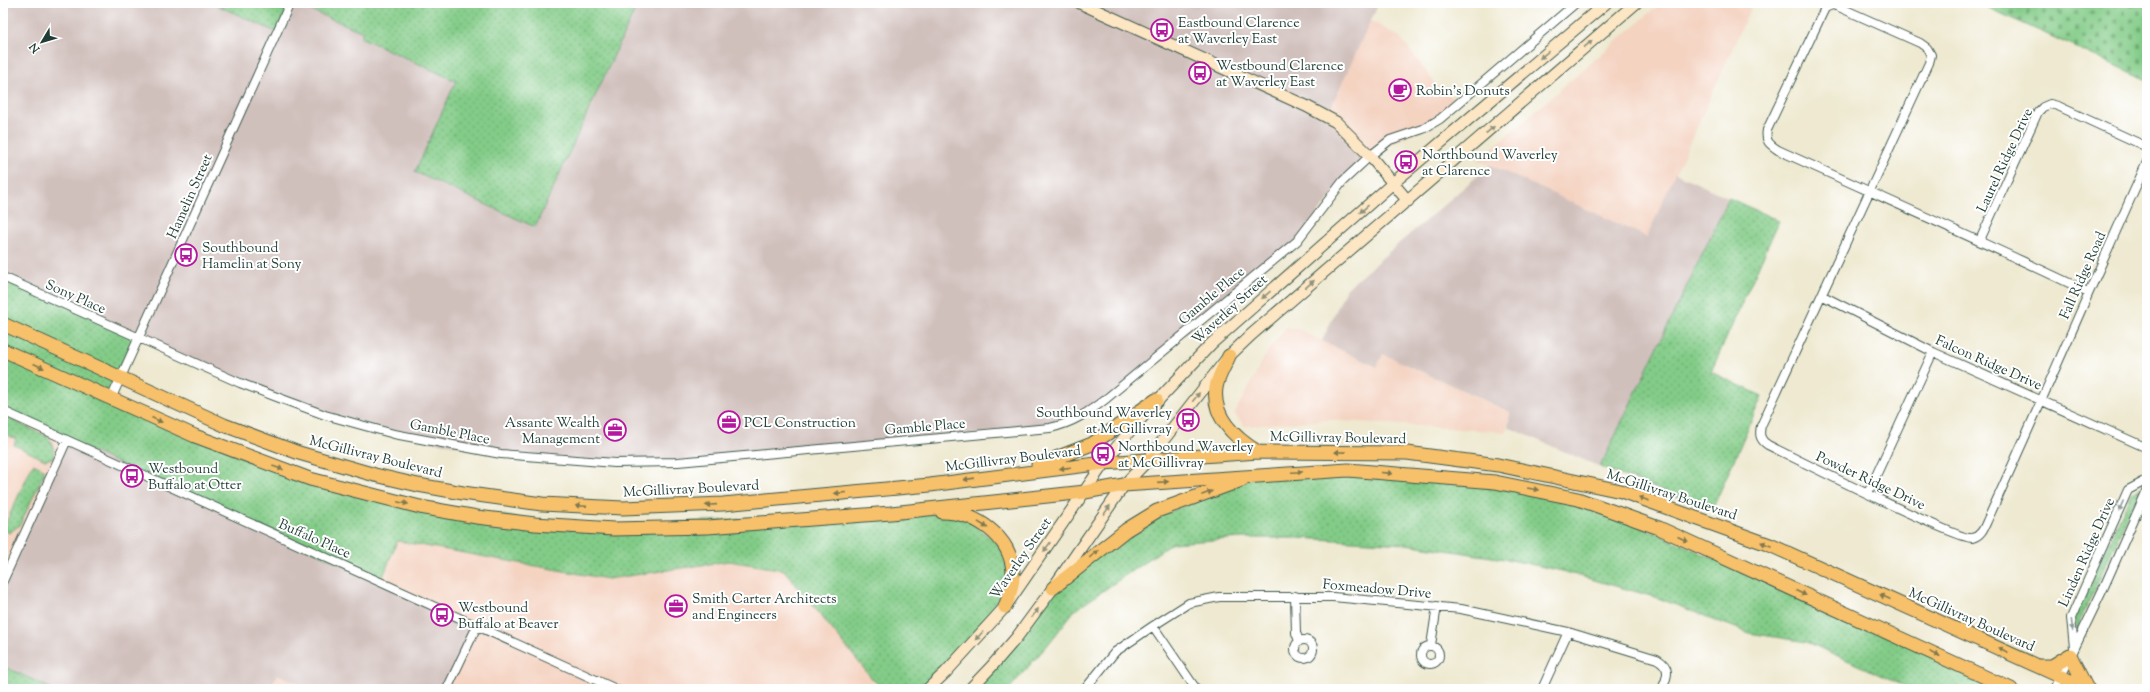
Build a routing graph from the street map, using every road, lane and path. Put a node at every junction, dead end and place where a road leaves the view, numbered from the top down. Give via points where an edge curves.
1 (290, 3) edge
2 (1080, 3) edge
3 (1576, 3) edge
4 (1606, 3) edge
5 (1636, 3) edge
6 (2147, 147) edge
7 (1370, 156) junction
8 (2147, 162) edge
9 (1393, 183) junction
10 (1871, 193) junction
11 (1408, 201) junction
12 (1980, 240) junction
13 (3, 277) edge
14 (2088, 292) junction
15 (1823, 296) junction
16 (3, 324) edge
17 (139, 338) junction
18 (3, 350) edge
19 (1932, 352) junction
20 (1229, 356) junction
21 (122, 377) junction
22 (111, 399) junction
23 (1156, 400) junction
24 (2043, 400) junction
25 (3, 411) edge
26 (67, 440) junction
27 (2147, 448) edge
28 (1258, 452) junction
29 (1147, 461) junction
30 (1104, 463) junction
31 (1008, 474) junction
32 (1258, 475) junction
33 (2147, 480) edge
34 (1124, 485) junction
35 (2147, 490) edge
36 (1085, 492) junction
37 (1868, 494) junction
38 (891, 513) junction
39 (3, 581) edge
40 (1053, 588) junction
41 (1295, 596) junction
42 (1438, 606) junction
43 (1005, 607) junction
44 (477, 626) junction
45 (1153, 626) junction
46 (1568, 632) junction
47 (1299, 641) dead end
48 (1431, 645) dead end
49 (2072, 651) junction
50 (2039, 666) junction
51 (2060, 676) junction
52 (447, 689) edge
53 (616, 689) edge
54 (928, 689) edge
55 (970, 689) edge
56 (1085, 689) edge
57 (1196, 689) edge
58 (1542, 689) edge
59 (1662, 689) edge
60 (2012, 689) edge
61 (2055, 689) edge
62 (2088, 689) edge

1 - 17 street, Hamelin Street
2 - 7 main road via 1306,106 1336,122
3 - 7 street, Gamble Place via 1440,119 1424,129 1390,140
4 -> 9 main road, Waverley Street
11 -> 5 main road
6 - 12 street, Laurel Ridge Drive via 2058,106 2050,104 2043,107 2038,112
7 - 9 main road
7 - 17 street, Gamble Place via 1343,181 1297,241 1088,412 1065,425 1050,428 678,462 615,463 501,454 394,434 325,415 240,383
8 - 14 street, Fall Ridge Road
9 - 11 main road
9 -> 23 main road, Waverley Street via 1211,344
10 - 10 street via 1931,55 1920,43 1832,5 1820,14 1766,137 1769,145 1778,150
10 - 12 street
10 - 15 street
20 -> 11 main road via 1250,335
12 - 14 street
13 - 17 street, Sony Place
14 - 24 street, Fall Ridge Road
15 - 19 street, Falcon Ridge Drive
15 - 37 street, Powder Ridge Drive via 1761,426 1760,434 1762,441 1768,445
16 - 21 main road, McGillivray Boulevard
17 - 21 street, Hamelin Street
18 -> 22 main road
19 - 24 street, Falcon Ridge Drive
19 - 37 street
20 - 28 main road via 1216,388 1217,409 1226,426
29 -> 20 main road
21 - 22 street, Hamelin Street
31 -> 21 main road, McGillivray Boulevard via 930,485 716,505 623,508 542,504 418,485 332,463 224,425
22 -> 38 main road via 229,450 310,479 381,498 477,518 542,525 654,530
23 - 30 main road, Waverley Street
23 - 31 main road via 1092,444 1059,458
24 - 27 street, Falcon Ridge Drive
24 - 37 street, Powder Ridge Drive via 1980,534 1971,539
25 - 26 street, Buffalo Place
26 - 39 street
26 - 44 street, Buffalo Place
28 - 29 main road, McGillivray Boulevard
50 -> 28 main road, McGillivray Boulevard via 1770,545 1621,491 1498,465 1407,453
29 - 30 main road, McGillivray Boulevard
29 - 34 main road
30 -> 31 main road, McGillivray Boulevard
30 - 36 main road, Waverley Street
34 -> 32 main road
40 -> 32 main road via 1126,530 1158,511
32 -> 60 main road via 1348,470 1495,482 1578,499 1659,528
33 -> 49 street, Linden Ridge Drive via 2128,490 2071,618
34 - 36 main road
40 -> 34 main road
35 - 49 street, Linden Ridge Drive
36 - 38 main road
36 -> 43 main road, Waverley Street
38 -> 43 main road via 950,512 980,522 993,532 1006,548 1012,567 1012,586
55 -> 40 main road via 1017,637
41 - 42 street, Foxmeadow Drive
41 - 45 street, Foxmeadow Drive via 1203,600 1177,609
41 - 47 street via 1296,633
42 - 46 street, Foxmeadow Drive
42 - 48 street
43 -> 54 main road, Waverley Street
44 - 52 street
44 - 53 street, Buffalo Place
45 - 56 street, Foxmeadow Drive via 1114,652
45 - 57 street
46 - 58 street
46 - 59 street, Foxmeadow Drive via 1657,659 1667,668 1668,674
49 - 50 main road via 2052,666
49 - 51 street, Linden Ridge Drive
49 - 62 main road
50 - 51 main road, McGillivray Boulevard
51 - 61 street, Linden Ridge Drive
51 - 62 main road, McGillivray Boulevard

